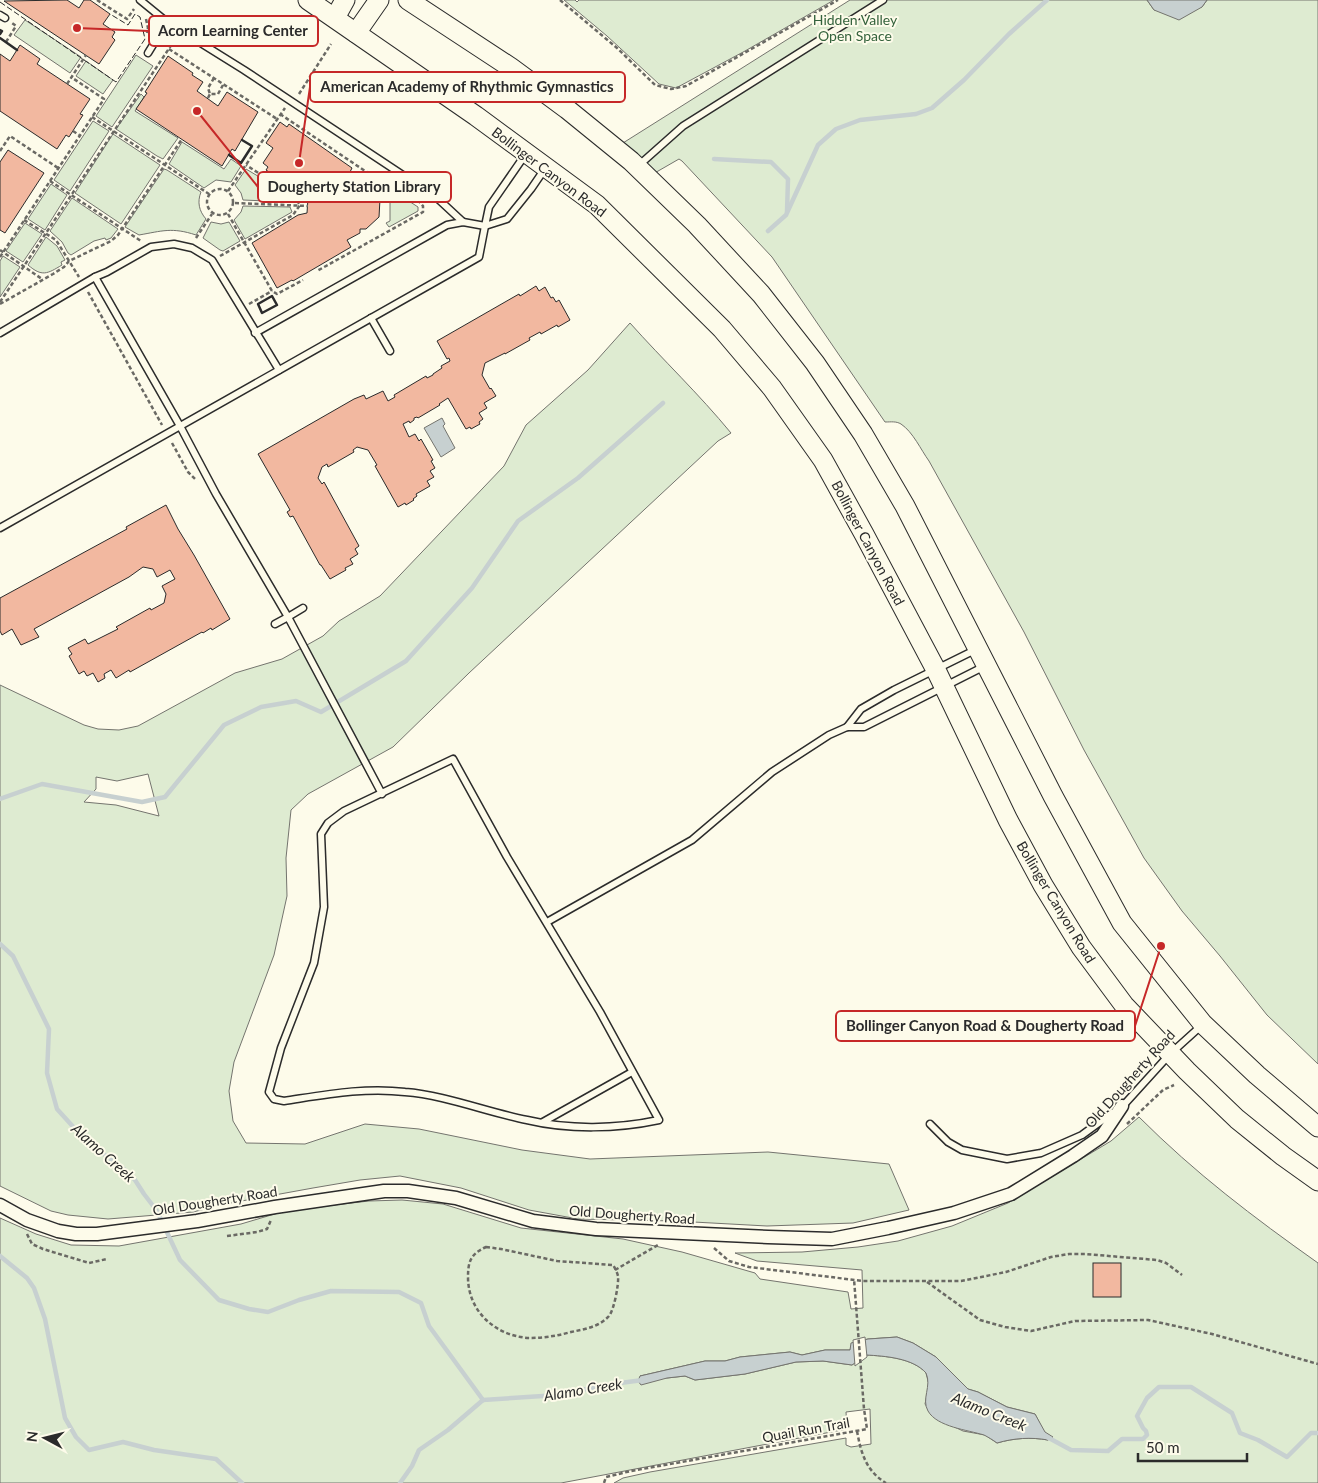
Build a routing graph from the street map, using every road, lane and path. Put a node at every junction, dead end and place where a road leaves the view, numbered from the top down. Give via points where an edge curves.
1 (97, 0) edge
2 (140, 0) edge
3 (308, 0) edge
4 (346, 0) edge
5 (380, 0) edge
6 (408, 0) edge
7 (560, 0) edge
8 (838, 0) edge
9 (884, 0) edge
10 (141, 13) dead end
11 (2, 17) edge
12 (145, 17) dead end
13 (335, 18) junction
14 (167, 22) junction
15 (180, 30) junction
16 (356, 33) junction
17 (147, 34) dead end
18 (6, 42) dead end
19 (331, 44) dead end
20 (168, 49) junction
21 (148, 53) dead end
22 (86, 55) dead end
23 (71, 77) junction
24 (214, 78) junction
25 (67, 84) dead end
26 (223, 84) junction
27 (210, 94) junction
28 (299, 94) dead end
29 (208, 98) dead end
30 (285, 108) dead end
31 (280, 114) junction
32 (92, 117) junction
33 (276, 119) junction
34 (72, 131) dead end
35 (113, 131) junction
36 (79, 135) junction
37 (182, 139) dead end
38 (0, 151) edge
39 (526, 153) junction
40 (164, 165) junction
41 (246, 165) junction
42 (546, 166) junction
43 (637, 167) junction
44 (58, 168) junction
45 (50, 181) junction
46 (228, 191) junction
47 (71, 194) junction
48 (209, 194) junction
49 (234, 202) junction
50 (300, 205) junction
51 (308, 206) dead end
52 (212, 213) junction
53 (228, 214) junction
54 (24, 220) junction
55 (462, 222) junction
56 (485, 226) junction
57 (122, 228) junction
58 (45, 234) junction
59 (243, 242) junction
60 (149, 248) junction
61 (189, 248) junction
62 (1, 251) edge
63 (0, 257) edge
64 (212, 260) junction
65 (69, 261) junction
66 (24, 266) junction
67 (318, 271) dead end
68 (95, 277) junction
69 (42, 279) junction
70 (303, 280) dead end
71 (83, 284) junction
72 (272, 291) junction
73 (0, 303) edge
74 (241, 308) junction
75 (371, 318) junction
76 (255, 332) junction
77 (0, 333) edge
78 (390, 351) dead end
79 (279, 370) junction
80 (180, 426) junction
81 (167, 433) junction
82 (198, 482) dead end
83 (0, 528) edge
84 (303, 608) dead end
85 (288, 617) junction
86 (275, 624) dead end
87 (978, 649) junction
88 (986, 665) junction
89 (936, 670) junction
90 (945, 688) junction
91 (847, 727) junction
92 (382, 794) junction
93 (547, 922) junction
94 (1203, 1024) junction
95 (1170, 1054) junction
96 (632, 1072) junction
97 (1122, 1106) junction
98 (542, 1123) junction
99 (930, 1124) dead end
100 (1318, 1127) edge
101 (1318, 1181) edge
102 (0, 1205) edge
103 (275, 1207) junction
104 (27, 1220) junction
105 (679, 1234) junction
106 (709, 1235) junction
107 (227, 1236) dead end
108 (107, 1259) dead end
109 (615, 1270) junction
110 (1182, 1276) dead end
111 (854, 1279) junction
112 (926, 1281) junction
113 (1318, 1364) edge
114 (857, 1431) junction
115 (604, 1483) edge
116 (886, 1483) edge

1 - 10 path via 127,20 134,9
2 - 14 lane
3 - 13 main road, Bollinger Canyon Road
4 - 13 main road
5 - 16 main road
6 - 43 main road via 517,72
7 - 8 path via 656,84 671,89 686,86
9 - 43 lane via 683,126
11 - 18 path via 16,26
12 - 17 path
13 - 16 main road, Bollinger Canyon Road
14 - 15 lane
14 - 21 lane
15 - 20 path
15 - 55 lane via 436,197
16 - 39 main road, Bollinger Canyon Road
19 - 28 path
20 - 24 path
20 - 35 path
22 - 23 path
23 - 25 path
23 - 32 path via 104,99
24 - 26 path
24 - 27 path via 208,88
26 - 27 path via 218,94
26 - 33 path
27 - 29 path
30 - 31 path
31 - 33 path
31 - 67 path via 423,206 423,212
32 - 35 path
32 - 36 path
33 - 41 path
34 - 36 path
35 - 40 path
35 - 47 path
36 - 44 path
37 - 40 path
38 - 44 path via 10,136
39 - 42 main road, Bollinger Canyon Road
39 - 56 lane via 488,207
40 - 48 path
40 - 57 path
41 - 46 path
41 - 50 path via 294,196
42 - 56 lane via 507,219
42 - 89 main road, Bollinger Canyon Road via 597,205 722,329 772,388 823,460
43 - 87 main road via 761,294 815,363 905,506
44 - 45 path
45 - 47 path
45 - 54 path
46 - 48 path via 218,189
46 - 49 path
47 - 57 path
47 - 58 path
48 - 52 path via 207,204
49 - 50 path
49 - 53 path
50 - 51 path
50 - 59 path via 293,215
52 - 53 path
52 - 61 path
53 - 59 path
54 - 58 path
54 - 62 path
55 - 56 lane
55 - 76 lane via 447,225
56 - 75 lane via 479,257
57 - 60 path
57 - 65 path via 111,240
58 - 65 path via 56,240
58 - 66 path
59 - 64 path
59 - 72 path
60 - 61 lane via 174,244
60 - 68 lane
61 - 64 lane
62 - 63 path
62 - 66 path
64 - 74 lane
65 - 69 path
65 - 71 path
66 - 69 path
66 - 73 path
68 - 71 lane
68 - 80 lane
69 - 73 path
70 - 72 path via 277,294
71 - 77 lane
71 - 81 path
72 - 74 path
74 - 76 lane
75 - 78 lane
75 - 79 lane
76 - 79 lane
79 - 80 lane
80 - 81 lane
80 - 85 lane
81 - 82 path via 188,472
81 - 83 lane
84 - 85 lane
85 - 86 lane
85 - 92 lane
87 - 88 main road
87 - 89 lane
88 - 90 lane
88 - 94 main road via 1122,923
89 - 90 main road, Bollinger Canyon Road
89 - 91 lane via 861,709
90 - 91 lane via 864,727
90 - 95 main road, Bollinger Canyon Road via 1008,820 1052,900 1081,947 1124,1005
91 - 93 lane via 772,772 692,840
92 - 93 lane via 453,759
92 - 98 lane via 344,812 328,823 321,834 324,907 314,963 281,1048 269,1092 274,1099 284,1101 366,1090 406,1092
93 - 96 lane
94 - 95 lane, Old Dougherty Road
94 - 100 main road
95 - 97 lane, Old Dougherty Road
95 - 101 main road, Bollinger Canyon Road via 1237,1119
96 - 98 lane
96 - 98 lane via 659,1120 602,1126
97 - 99 lane via 1082,1135 1041,1153 1006,1159 962,1150 948,1142
97 - 106 street, Old Dougherty Road via 1102,1136 1073,1156 1010,1194 954,1212 832,1239
102 - 104 street, Old Dougherty Road
103 - 104 street, Old Dougherty Road via 115,1232 76,1234
103 - 105 street, Old Dougherty Road via 384,1191 408,1191 456,1198 533,1221
103 - 107 path via 267,1229
104 - 108 path via 27,1237 43,1250 89,1263
105 - 106 street, Old Dougherty Road
105 - 109 path
106 - 111 path via 718,1253 729,1261 749,1267
109 - 109 path via 613,1265 556,1261 486,1248 476,1252 468,1264 468,1280 476,1310 483,1319 515,1336 544,1338 592,1327 611,1315 618,1276
110 - 112 path via 1157,1260 1077,1254 1051,1257 1006,1272 961,1281
111 - 112 path
111 - 114 path, Quail Run Trail via 867,1430
112 - 113 path via 980,1320 1005,1328 1031,1331 1075,1321 1148,1320
114 - 115 path, Quail Run Trail via 631,1471 606,1477
114 - 116 path via 868,1467

